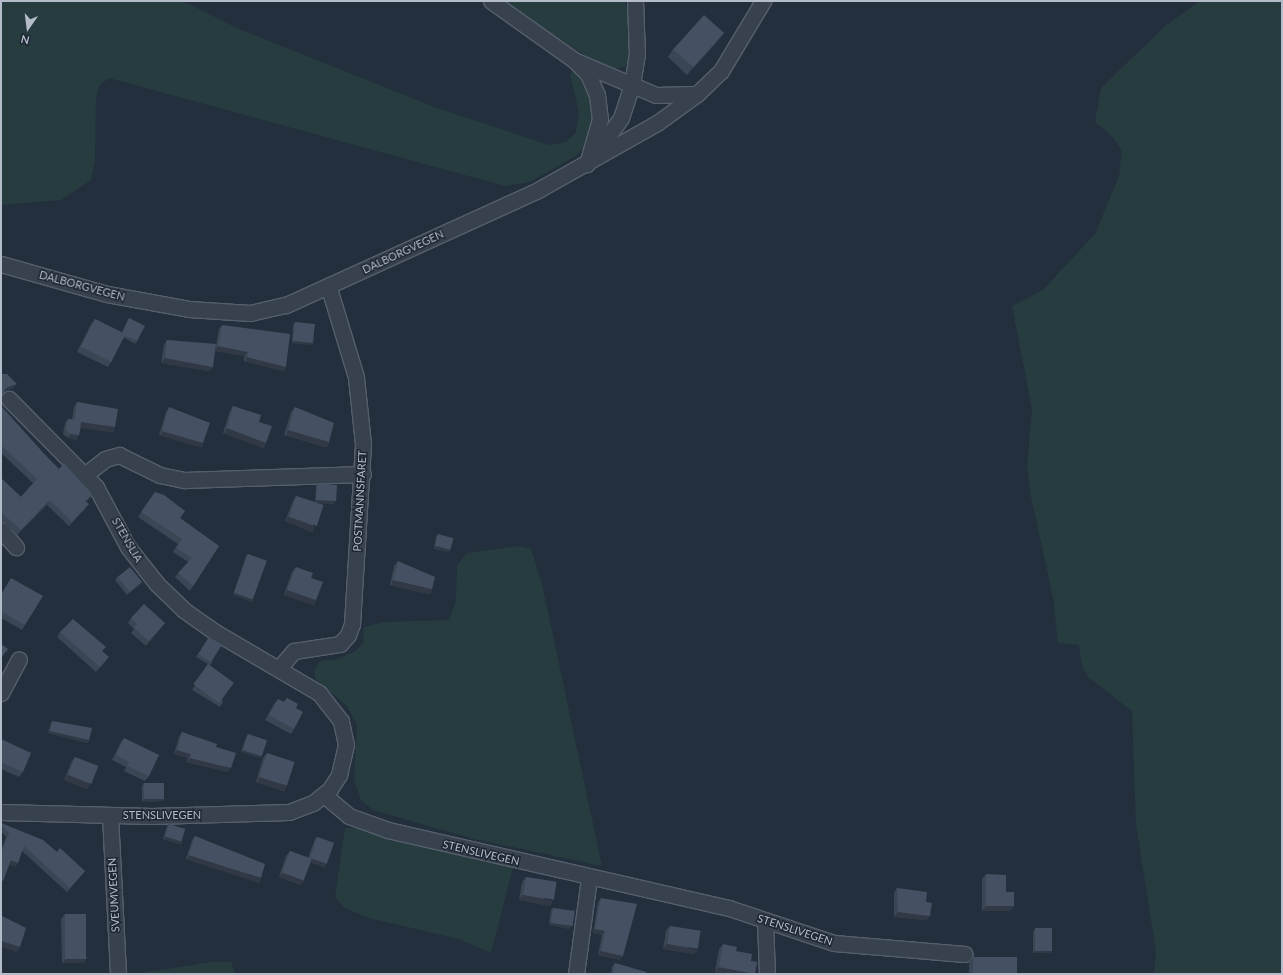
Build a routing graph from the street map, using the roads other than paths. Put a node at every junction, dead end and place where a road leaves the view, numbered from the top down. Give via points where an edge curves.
1 (491, 1) edge
2 (635, 1) edge
3 (762, 1) edge
4 (574, 60) junction
5 (632, 86) junction
6 (697, 94) junction
7 (587, 164) junction
8 (1, 264) edge
9 (329, 288) junction
10 (9, 399) dead end
11 (86, 474) junction
12 (363, 474) junction
13 (1, 530) edge
14 (16, 547) dead end
15 (19, 659) dead end
16 (279, 668) junction
17 (1, 692) edge
18 (324, 795) junction
19 (1, 812) edge
20 (110, 815) junction
21 (589, 878) junction
22 (765, 920) junction
23 (965, 954) dead end
24 (118, 974) edge
25 (576, 974) edge
26 (767, 974) edge

1 - 4 street
2 - 5 street via 638,55
3 - 6 street, DALBORGVEGEN via 729,60
4 - 5 street
4 - 7 street via 594,84 600,106 597,132
5 - 6 street via 666,97
5 - 7 street via 614,130
6 - 7 street, DALBORGVEGEN via 657,123
7 - 9 street, DALBORGVEGEN
8 - 9 street, DALBORGVEGEN via 107,294 217,313 266,310
9 - 12 street, POSTMANNSFARET via 356,377
10 - 11 street, STENSLIA
11 - 12 street via 99,462 119,455 160,475 184,480
11 - 16 street, STENSLIA via 107,504 128,547 166,594 215,632
12 - 16 street, POSTMANNSFARET via 353,616 348,636 334,646 294,651
13 - 14 street
15 - 17 street
16 - 18 street, STENSLIA via 319,693 341,721 346,744 344,759 339,775
18 - 20 street, STENSLIVEGEN via 305,807 278,813
18 - 21 street, STENSLIVEGEN via 349,816 388,830
19 - 20 street, STENSLIVEGEN
20 - 24 street, SVEUMVEGEN
21 - 22 street, STENSLIVEGEN via 711,904
21 - 25 street
22 - 23 street, STENSLIVEGEN via 850,946
22 - 26 street

